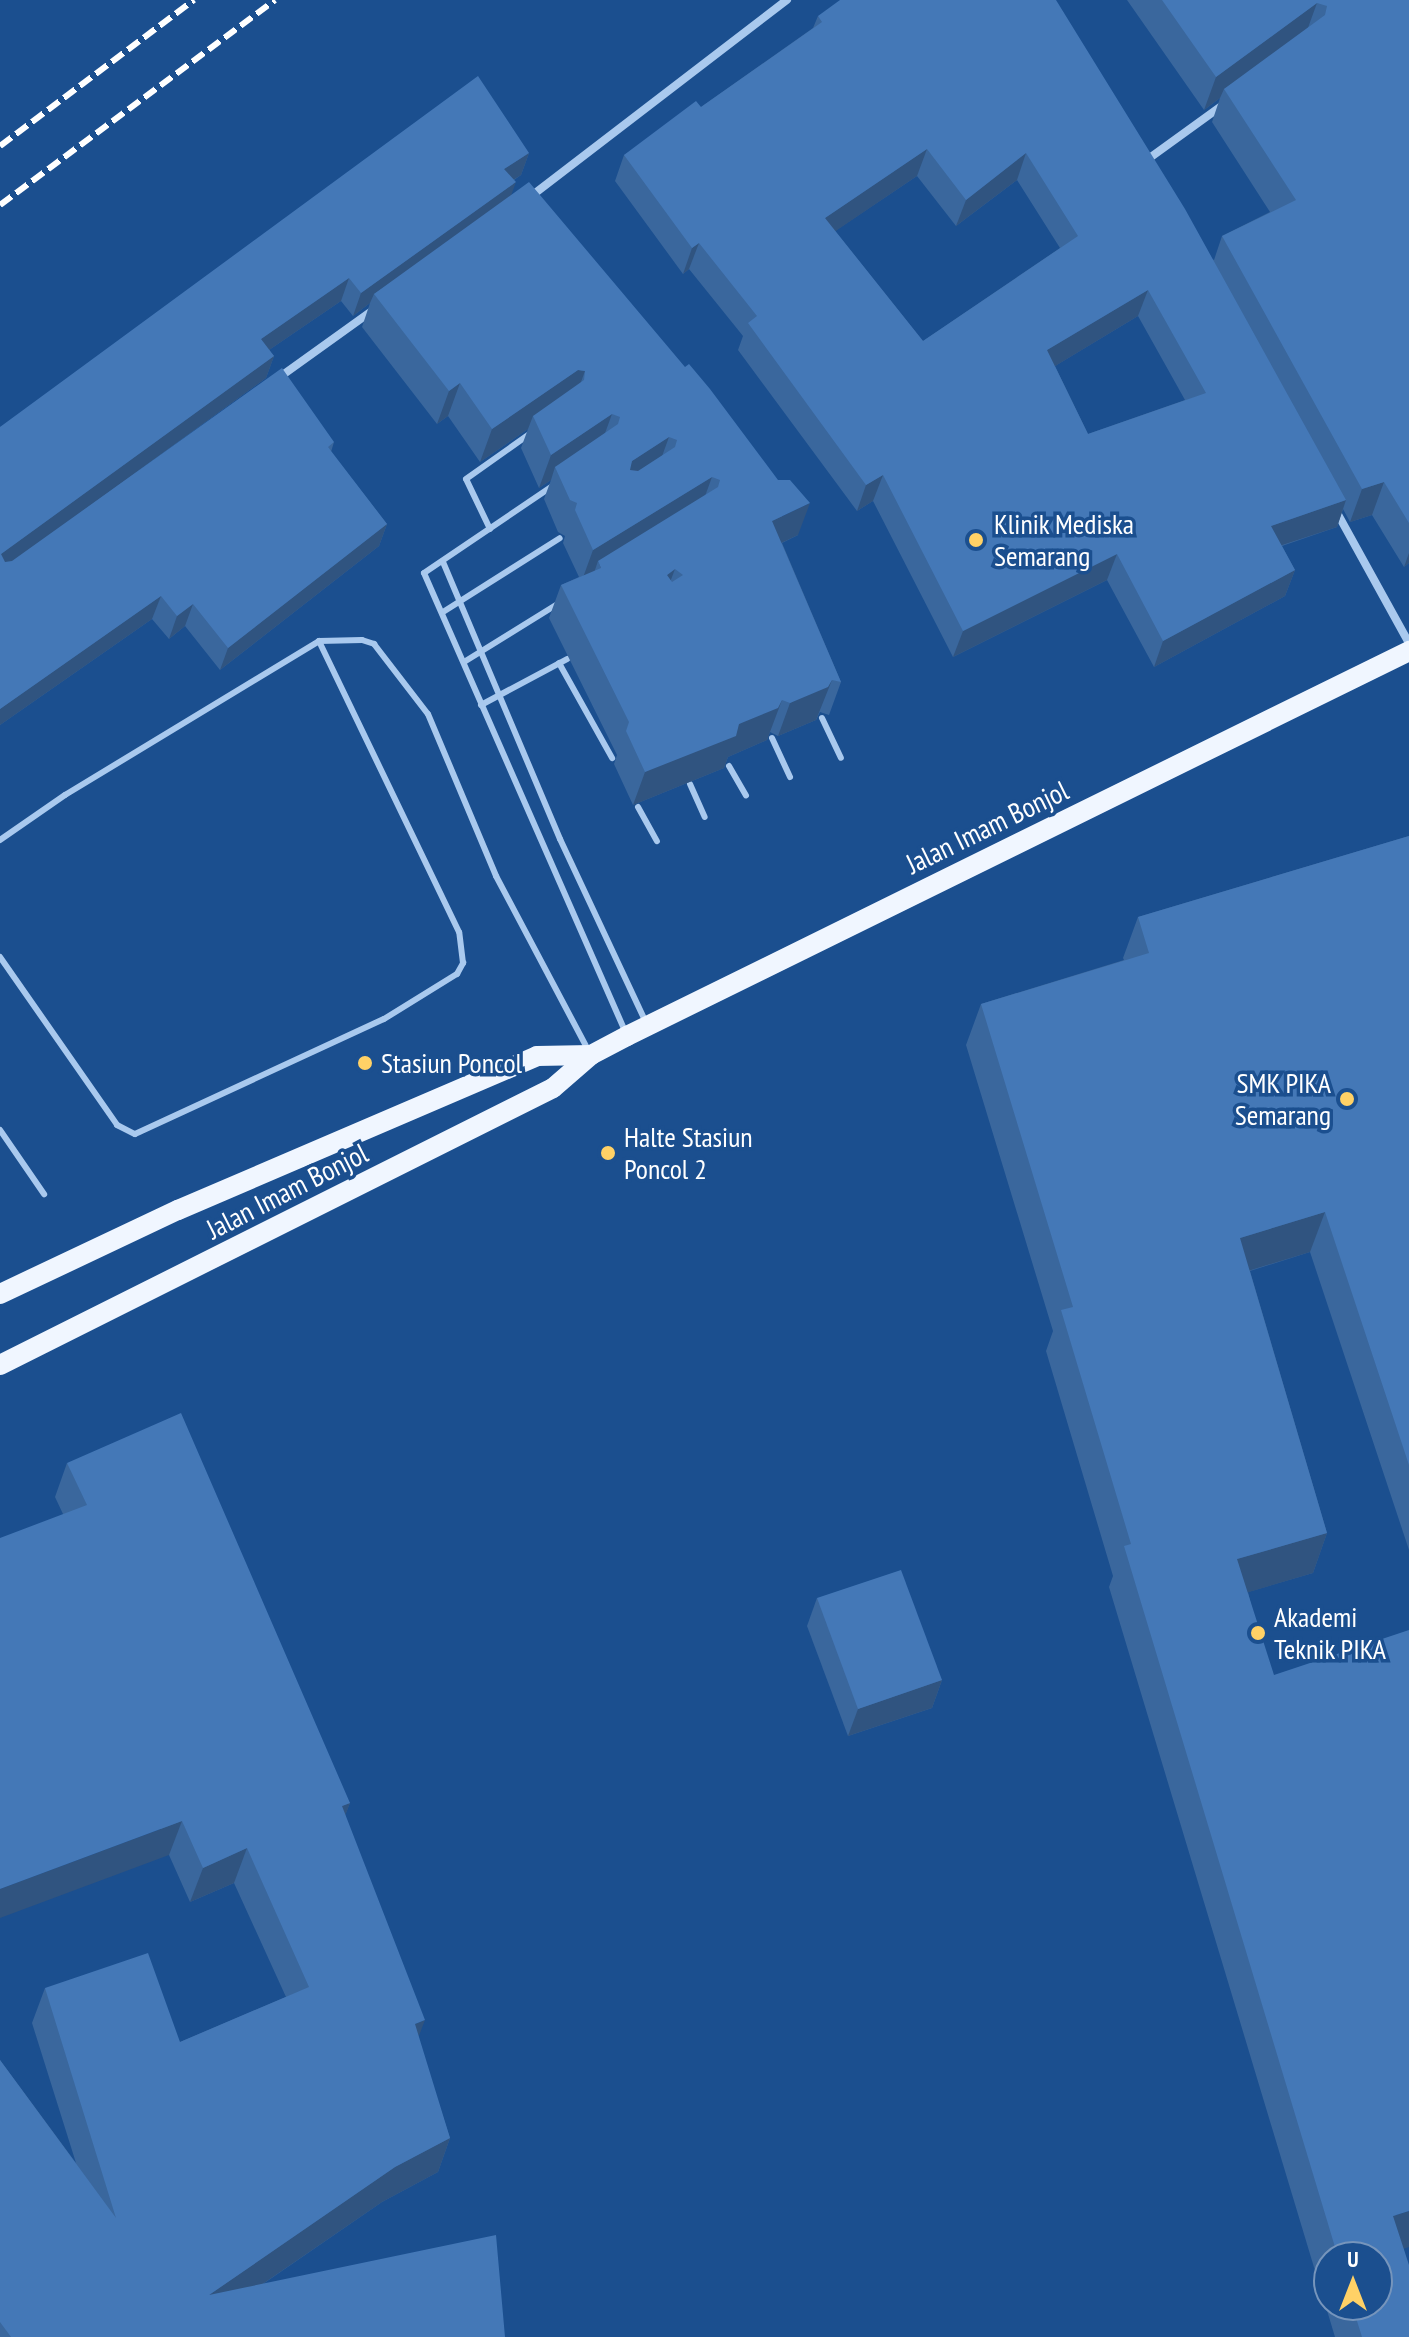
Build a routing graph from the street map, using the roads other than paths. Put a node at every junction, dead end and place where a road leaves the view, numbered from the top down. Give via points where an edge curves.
1 (787, 0) edge
2 (1233, 97) edge
3 (1136, 149) edge
4 (1144, 162) junction
5 (1151, 176) edge
6 (537, 192) junction
7 (524, 201) edge
8 (546, 205) edge
9 (383, 302) edge
10 (268, 385) edge
11 (545, 424) edge
12 (565, 477) edge
13 (1326, 492) edge
14 (490, 529) junction
15 (560, 538) dead end
16 (443, 562) junction
17 (572, 595) edge
18 (461, 601) junction
19 (443, 612) junction
20 (319, 641) junction
21 (1409, 643) edge
22 (480, 651) junction
23 (1409, 651) edge
24 (567, 659) dead end
25 (464, 662) junction
26 (559, 663) junction
27 (499, 695) junction
28 (481, 705) junction
29 (822, 718) edge
30 (772, 738) edge
31 (612, 758) dead end
32 (841, 758) dead end
33 (729, 766) edge
34 (790, 777) dead end
35 (690, 784) edge
36 (746, 796) dead end
37 (638, 807) dead end
38 (705, 817) dead end
39 (0, 840) edge
40 (657, 841) dead end
41 (0, 957) edge
42 (647, 1026) junction
43 (627, 1036) junction
44 (591, 1055) junction
45 (0, 1130) edge
46 (44, 1194) dead end
47 (0, 1294) edge
48 (0, 1365) edge

1 - 6 street
2 - 4 street
3 - 4 street
4 - 5 street
6 - 7 street
6 - 8 street
9 - 10 street
11 - 14 lane via 466,479
12 - 14 lane
13 - 21 street
14 - 16 lane
15 - 18 lane
16 - 18 lane
16 - 19 lane via 424,573
17 - 22 lane
18 - 19 lane
18 - 22 lane
19 - 25 lane
20 - 39 lane
20 - 41 lane via 459,932 463,963 457,974 384,1019 135,1134 117,1125
20 - 44 lane via 374,644 428,714 496,876
22 - 25 lane
22 - 27 lane
23 - 42 main road, Jalan Imam Bonjol
24 - 26 lane
25 - 28 lane
26 - 27 lane
26 - 31 lane
27 - 28 lane
27 - 42 lane
28 - 43 lane
29 - 32 lane
30 - 34 lane
33 - 36 lane
35 - 38 lane
37 - 40 lane
42 - 43 main road, Jalan Imam Bonjol
43 - 44 main road, Jalan Imam Bonjol
44 - 47 main road, Jalan Imam Bonjol via 537,1056 178,1210
44 - 48 main road, Jalan Imam Bonjol via 553,1088
45 - 46 lane

